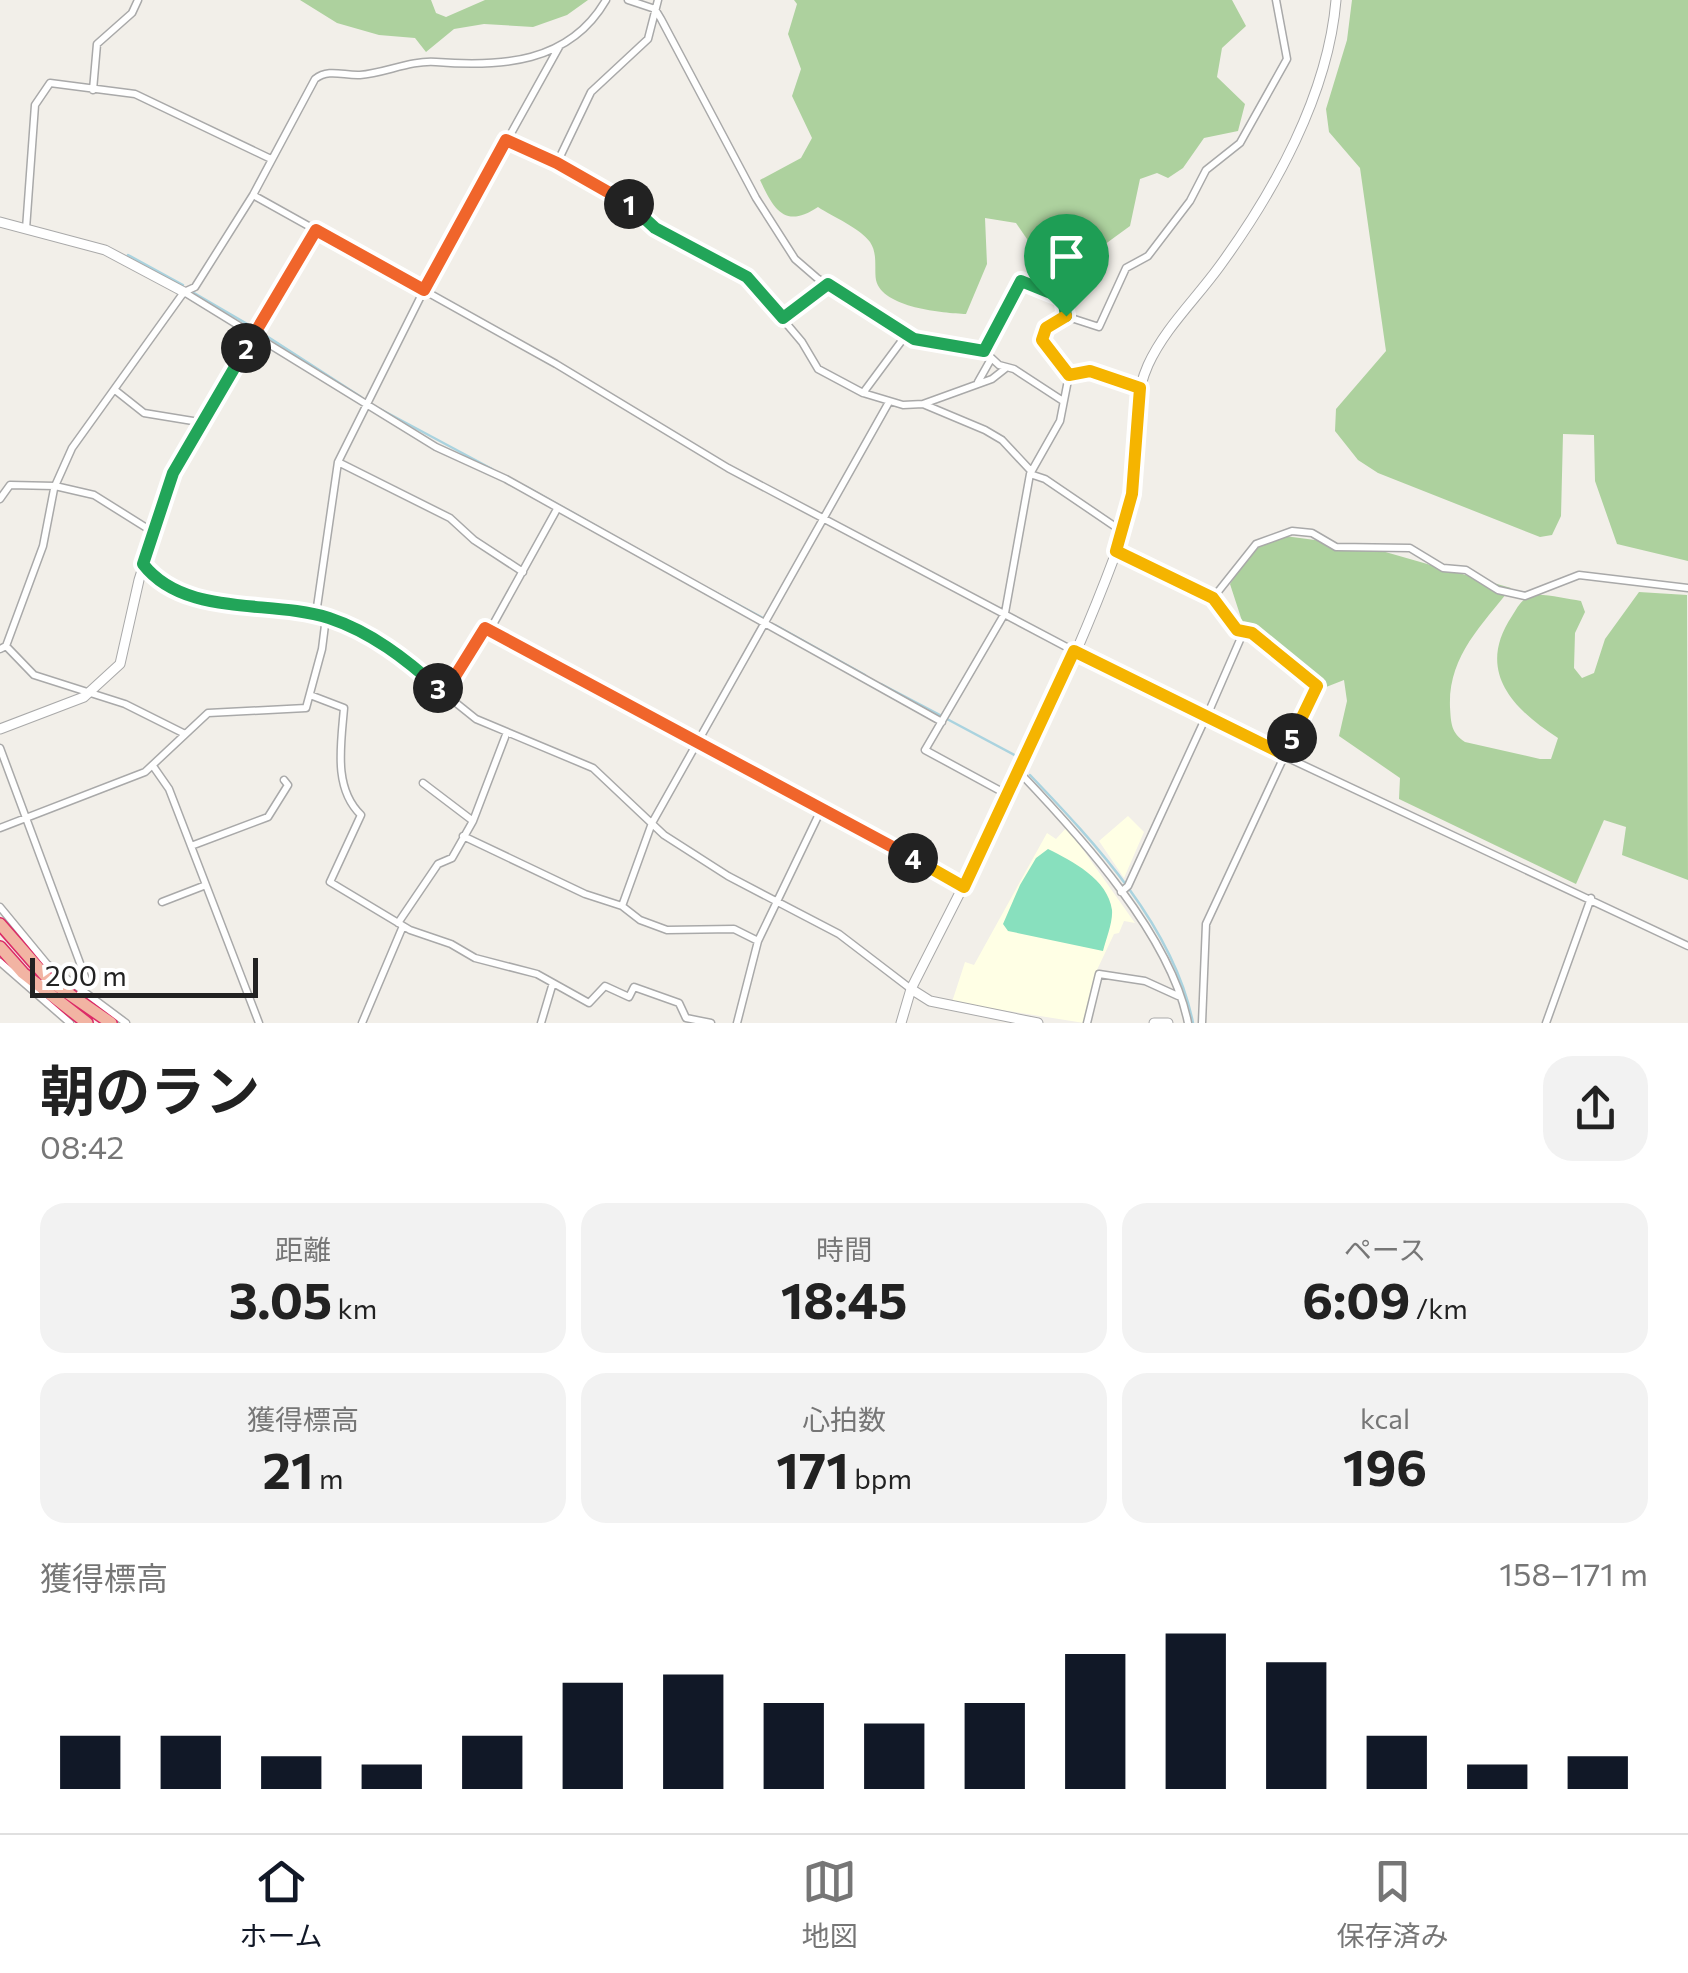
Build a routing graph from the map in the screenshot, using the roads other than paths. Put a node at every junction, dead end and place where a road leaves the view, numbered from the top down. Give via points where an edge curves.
1 (138, 0) edge
2 (606, 0) edge
3 (628, 0) edge
4 (658, 0) edge
5 (1276, 0) edge
6 (1336, 0) edge
7 (655, 9) junction
8 (560, 46) junction
9 (93, 90) junction
10 (506, 140) junction
11 (271, 158) junction
12 (557, 163) junction
13 (253, 195) junction
14 (0, 222) edge
15 (26, 229) junction
16 (316, 230) junction
17 (828, 284) junction
18 (424, 290) junction
19 (184, 292) junction
20 (1066, 316) junction
21 (783, 318) junction
22 (254, 334) junction
23 (906, 335) junction
24 (984, 351) junction
25 (991, 359) junction
26 (1008, 368) junction
27 (1069, 375) junction
28 (978, 383) junction
29 (1140, 388) junction
30 (114, 390) junction
31 (863, 393) junction
32 (1063, 400) junction
33 (889, 402) junction
34 (364, 404) junction
35 (923, 404) junction
36 (199, 422) junction
37 (338, 462) junction
38 (1031, 472) junction
39 (55, 488) junction
40 (0, 498) edge
41 (557, 509) junction
42 (825, 518) junction
43 (154, 532) junction
44 (1124, 532) junction
45 (1116, 551) junction
46 (143, 564) junction
47 (523, 572) junction
48 (1688, 588) edge
49 (1213, 598) junction
50 (1005, 613) junction
51 (316, 614) junction
52 (326, 617) junction
53 (766, 623) junction
54 (490, 630) junction
55 (1243, 633) junction
56 (3, 648) edge
57 (1074, 651) junction
58 (95, 692) junction
59 (444, 694) junction
60 (310, 695) junction
61 (944, 719) junction
62 (1206, 719) junction
63 (0, 728) edge
64 (507, 732) junction
65 (185, 734) junction
66 (698, 744) junction
67 (0, 748) edge
68 (1283, 754) junction
69 (153, 766) junction
70 (1021, 774) junction
71 (284, 780) dead end
72 (423, 783) dead end
73 (1010, 796) junction
74 (821, 810) junction
75 (26, 818) junction
76 (472, 821) junction
77 (652, 824) junction
78 (0, 828) edge
79 (463, 836) junction
80 (191, 846) junction
81 (206, 885) junction
82 (964, 887) junction
83 (1121, 892) junction
84 (1591, 898) junction
85 (776, 901) junction
86 (162, 902) dead end
87 (622, 906) junction
88 (0, 908) edge
89 (0, 924) edge
90 (400, 925) junction
91 (758, 941) junction
92 (1688, 946) edge
93 (0, 947) edge
94 (0, 962) edge
95 (552, 986) junction
96 (911, 989) junction
97 (80, 992) junction
98 (1179, 996) junction
99 (70, 1023) edge
100 (87, 1023) edge
101 (111, 1023) edge
102 (126, 1023) edge
103 (259, 1023) edge
104 (362, 1023) edge
105 (541, 1023) edge
106 (712, 1023) edge
107 (738, 1023) edge
108 (901, 1023) edge
109 (1038, 1023) edge
110 (1087, 1023) edge
111 (1154, 1023) edge
112 (1168, 1023) edge
113 (1188, 1023) edge
114 (1202, 1023) edge
115 (1546, 1023) edge

1 - 9 street via 97,44
2 - 8 street
3 - 7 street
4 - 7 street
5 - 20 street via 1288,59 1240,143 1206,170 1148,256 1126,268 1099,327
6 - 29 street via 1322,76 1296,134 1238,240 1165,334
7 - 12 street via 648,39 591,92
7 - 17 street via 786,246
8 - 10 street
8 - 11 street via 476,67 434,62 360,75 322,73
9 - 11 street via 135,94
9 - 15 street via 50,83 36,105
10 - 12 street
10 - 18 street
11 - 13 street
12 - 21 street via 628,203 681,244 747,277
13 - 16 street
13 - 19 street via 194,287
14 - 15 street
15 - 19 street via 105,250
16 - 18 street
16 - 22 street
17 - 21 street
17 - 23 street
18 - 34 street
18 - 42 street
19 - 22 street
19 - 30 street
20 - 24 street via 1063,298 1021,281
20 - 27 street via 1046,328 1042,340
21 - 31 street via 818,369
22 - 34 street
22 - 36 street
23 - 24 street
23 - 31 street
24 - 25 street
25 - 26 street
25 - 28 street
26 - 28 street
26 - 32 street
27 - 29 street via 1090,371
27 - 32 street
28 - 35 street
29 - 44 street
30 - 36 street via 144,414
30 - 39 street via 72,448
31 - 33 street
32 - 38 street via 1054,435
33 - 35 street
33 - 42 street
34 - 37 street
34 - 41 street
35 - 38 street via 1002,440
36 - 43 street
37 - 47 street via 450,518
37 - 51 street
38 - 44 street
38 - 50 street
39 - 40 street via 10,485
39 - 43 street via 94,496
39 - 56 street via 43,546
41 - 47 street
41 - 53 street
42 - 50 street
42 - 53 street
43 - 46 street
44 - 45 street
45 - 49 street
45 - 57 street
46 - 51 street via 187,596
46 - 58 street via 120,664
47 - 54 street
48 - 49 street via 1578,575 1525,596 1498,590 1466,570 1443,568 1410,548 1336,547 1292,531 1256,544
49 - 55 street
50 - 57 street
50 - 61 street
51 - 52 street
52 - 59 street via 379,642
52 - 60 street
53 - 61 street
53 - 66 street
54 - 59 street via 485,628
54 - 66 street
55 - 62 street
55 - 68 street via 1258,637 1317,686
56 - 58 street via 34,675
57 - 62 street
57 - 70 street
58 - 63 street
58 - 65 street
59 - 64 street
60 - 65 street via 306,708 208,714
60 - 90 street via 344,708 346,800 360,815 330,882
61 - 73 street via 925,750
62 - 68 street
62 - 83 street
64 - 76 street
64 - 77 street via 593,768
65 - 69 street
66 - 74 street
66 - 77 street
67 - 75 street
68 - 84 street
68 - 114 street via 1206,924
69 - 75 street
69 - 80 street
70 - 73 street
70 - 83 street
71 - 80 street via 288,786 268,818
72 - 76 street
73 - 82 street
74 - 82 street
74 - 85 street
75 - 78 street
75 - 97 street via 87,982
76 - 79 street
77 - 85 street
77 - 87 street
79 - 87 street
79 - 90 street
80 - 81 street
81 - 86 street
81 - 103 street
82 - 96 street
83 - 98 street via 1169,965
84 - 92 street
84 - 115 street
85 - 91 street
85 - 96 street via 838,934
87 - 91 street via 667,930 734,929
88 - 97 street
89 - 101 highway via 49,980
90 - 95 street via 475,958 537,974
90 - 104 street
91 - 107 street
93 - 100 highway via 23,974
94 - 99 street
95 - 105 street
95 - 106 street via 589,1003 605,986 628,997 634,986 679,1003 686,1018
96 - 108 street
96 - 109 street via 930,1001
97 - 102 street
98 - 110 street via 1145,981 1099,974
98 - 113 street
111 - 112 street

